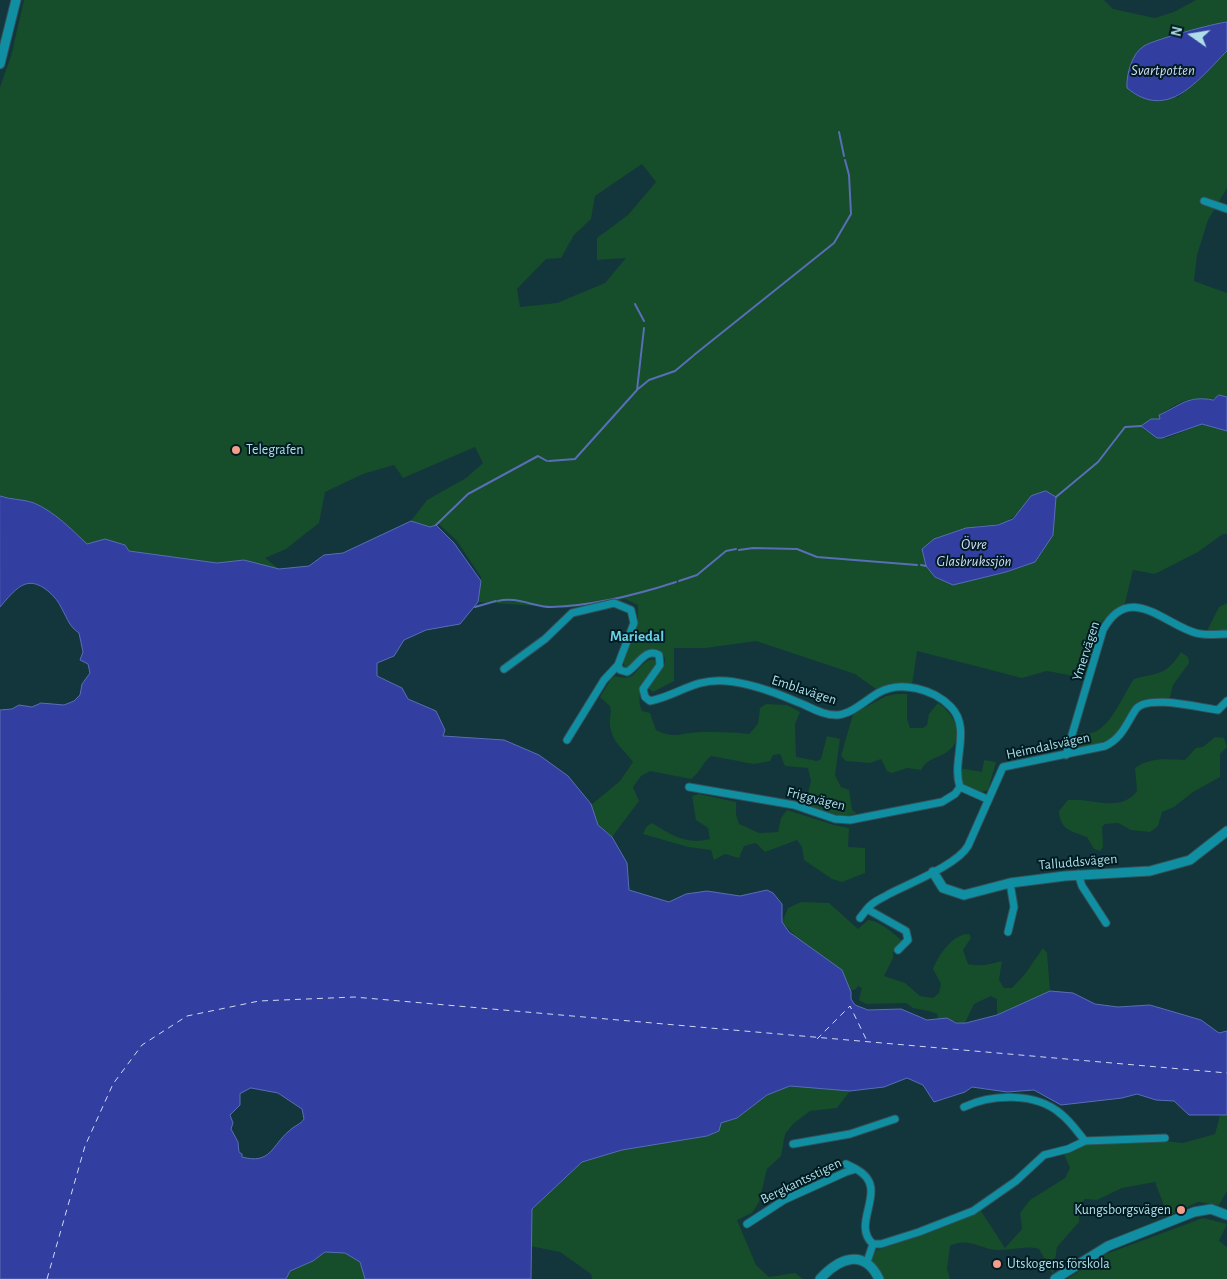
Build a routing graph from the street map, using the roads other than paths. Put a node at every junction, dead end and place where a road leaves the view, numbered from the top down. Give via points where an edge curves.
1 (16, 0) edge
2 (0, 64) edge
3 (1204, 201) dead end
4 (1227, 209) edge
5 (1227, 634) edge
6 (618, 664) junction
7 (504, 669) dead end
8 (1227, 701) edge
9 (567, 740) dead end
10 (1066, 756) junction
11 (689, 787) dead end
12 (960, 787) junction
13 (987, 799) junction
14 (1227, 830) edge
15 (933, 872) junction
16 (1078, 874) junction
17 (1010, 883) junction
18 (867, 909) junction
19 (860, 918) dead end
20 (1106, 923) dead end
21 (1008, 932) dead end
22 (898, 950) dead end
23 (964, 1107) dead end
24 (895, 1119) dead end
25 (1165, 1138) dead end
26 (1084, 1140) junction
27 (793, 1144) dead end
28 (846, 1164) dead end
29 (856, 1170) junction
30 (1227, 1215) edge
31 (747, 1224) dead end
32 (873, 1244) junction
33 (867, 1262) junction
34 (820, 1279) edge
35 (880, 1279) edge
36 (1054, 1279) edge

1 - 2 street
3 - 4 street
5 - 10 street, Ymervägen via 1194,633 1147,609 1134,607 1117,613 1103,630
6 - 7 street via 634,617 628,608 614,603 572,613 545,639
6 - 9 street via 604,680
6 - 12 street, Emblavägen via 620,670 627,672 648,654 659,655 660,665 644,689 648,700 696,684 726,681 838,714 889,688 924,691 946,702 961,724 957,763
8 - 10 street, Heimdalsvägen via 1218,710 1147,702 1137,708 1122,734 1112,743
10 - 13 street, Heimdalsvägen via 1003,766
11 - 12 street, Friggvägen via 794,805 850,820 942,802
12 - 13 street
13 - 15 street, Heimdalsvägen via 966,850
14 - 16 street, Talluddsvägen via 1183,863 1150,871
15 - 17 street, Talluddsvägen via 940,885 958,894 968,895
15 - 18 street, Heimdalsvägen via 877,900
16 - 17 street, Talluddsvägen
16 - 20 street
17 - 21 street via 1014,907
18 - 19 street, Heimdalsvägen
18 - 22 street via 907,932 906,943
23 - 26 street via 977,1101 1027,1100 1060,1112
24 - 27 street via 850,1134
25 - 26 street
26 - 32 street via 1068,1149 1044,1155 1016,1181 973,1211 919,1232
28 - 29 street
29 - 31 street, Bergkantsstigen via 784,1200
29 - 32 street, Bergkantsstigen via 866,1176 871,1187 865,1224
30 - 36 street via 1211,1210 1194,1212 1108,1246
32 - 33 street
33 - 34 street via 844,1261
33 - 35 street

